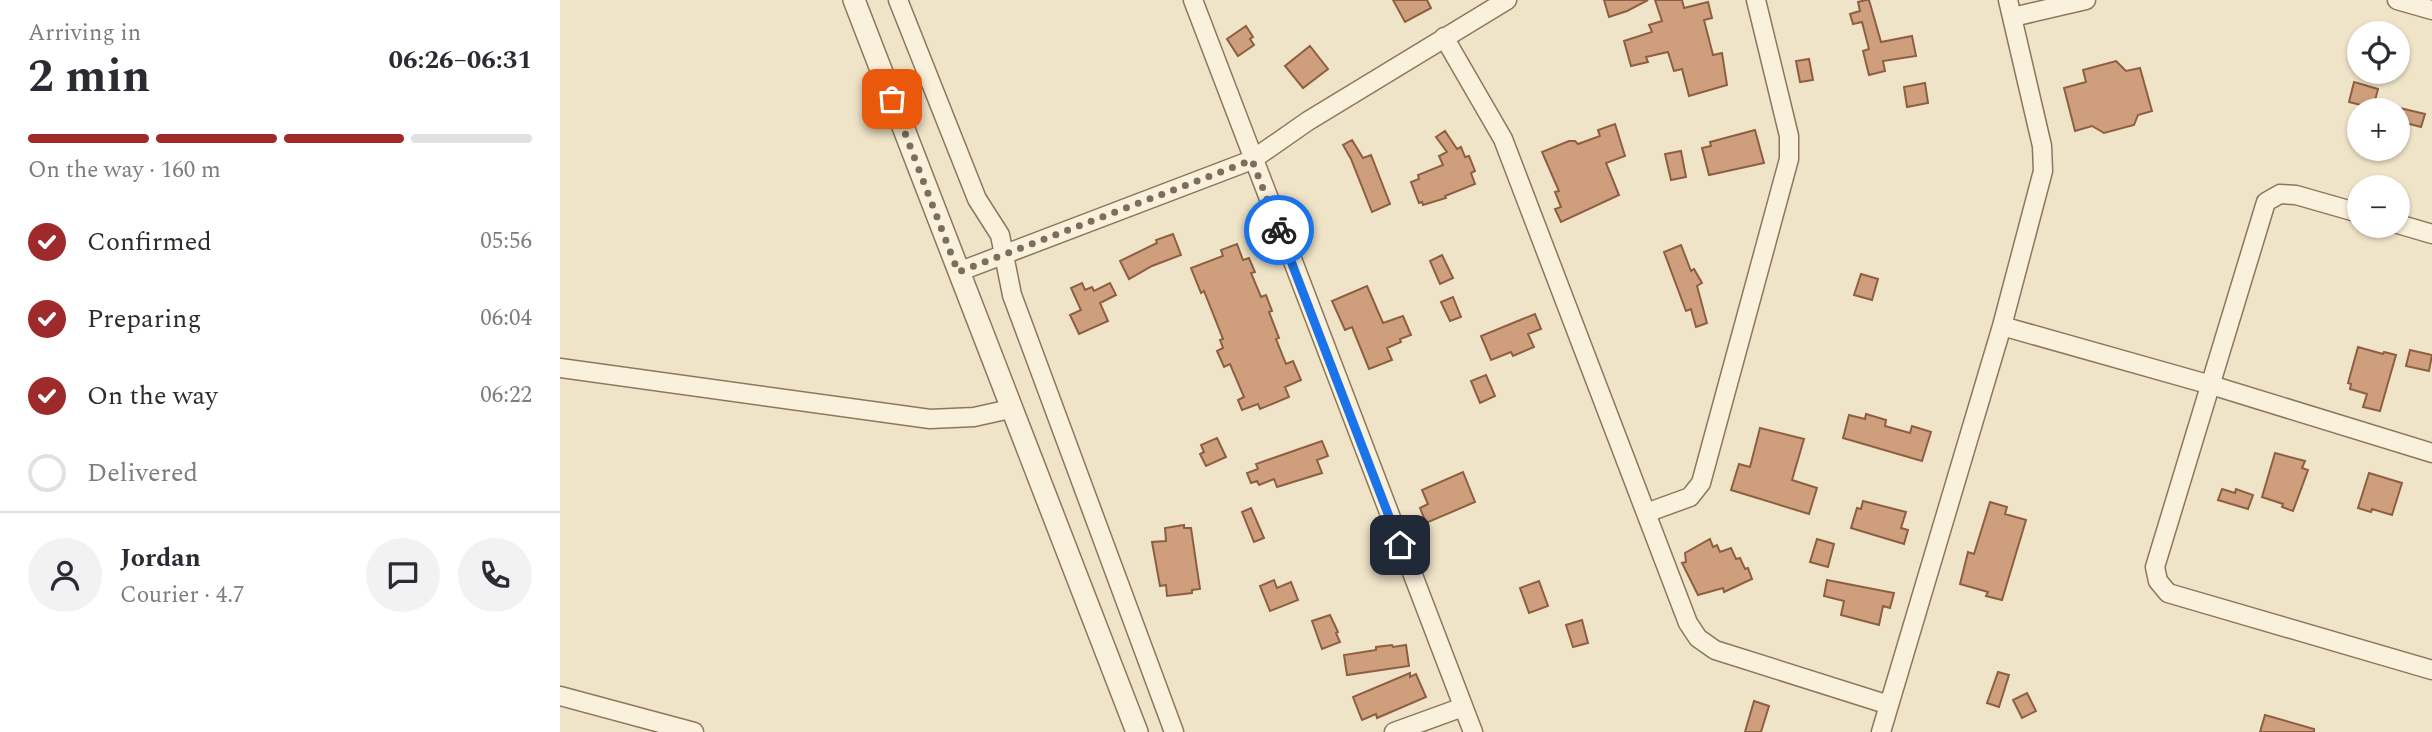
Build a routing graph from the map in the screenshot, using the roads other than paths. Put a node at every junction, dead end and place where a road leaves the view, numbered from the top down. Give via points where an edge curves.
1 (854, 0) edge
2 (898, 0) edge
3 (1192, 0) edge
4 (1507, 0) edge
5 (1756, 0) edge
6 (2086, 0) edge
7 (2398, 0) edge
8 (2011, 8) edge
9 (2432, 10) edge
10 (1444, 37) junction
11 (1252, 160) junction
12 (2347, 210) edge
13 (2410, 228) edge
14 (2432, 234) edge
15 (1004, 255) junction
16 (958, 272) junction
17 (2002, 326) junction
18 (560, 368) edge
19 (2211, 385) junction
20 (1010, 409) junction
21 (2432, 453) edge
22 (1646, 513) junction
23 (2432, 670) edge
24 (560, 696) edge
25 (1889, 705) junction
26 (1463, 707) junction
27 (694, 732) edge
28 (1137, 732) edge
29 (1174, 732) edge
30 (1394, 732) edge
31 (1473, 732) edge
32 (1881, 732) edge

1 - 16 street
2 - 15 street via 976,200 995,226
3 - 11 street
4 - 10 street
5 - 22 street via 1789,136 1789,159 1701,483 1689,497
6 - 8 street
7 - 9 street
8 - 17 street via 2042,146 2043,171
10 - 11 street
10 - 22 street via 1503,139
11 - 15 street
11 - 26 street
12 - 19 street via 2296,195 2280,194 2266,202
13 - 14 street
15 - 16 street
15 - 29 street via 1012,295
16 - 20 street
17 - 19 street
17 - 25 street
18 - 20 street via 930,419
19 - 21 street
19 - 23 street via 2155,567 2158,581 2168,593
20 - 28 street
22 - 25 street via 1698,638 1715,650
24 - 27 street
25 - 32 street
26 - 30 street
26 - 31 street

